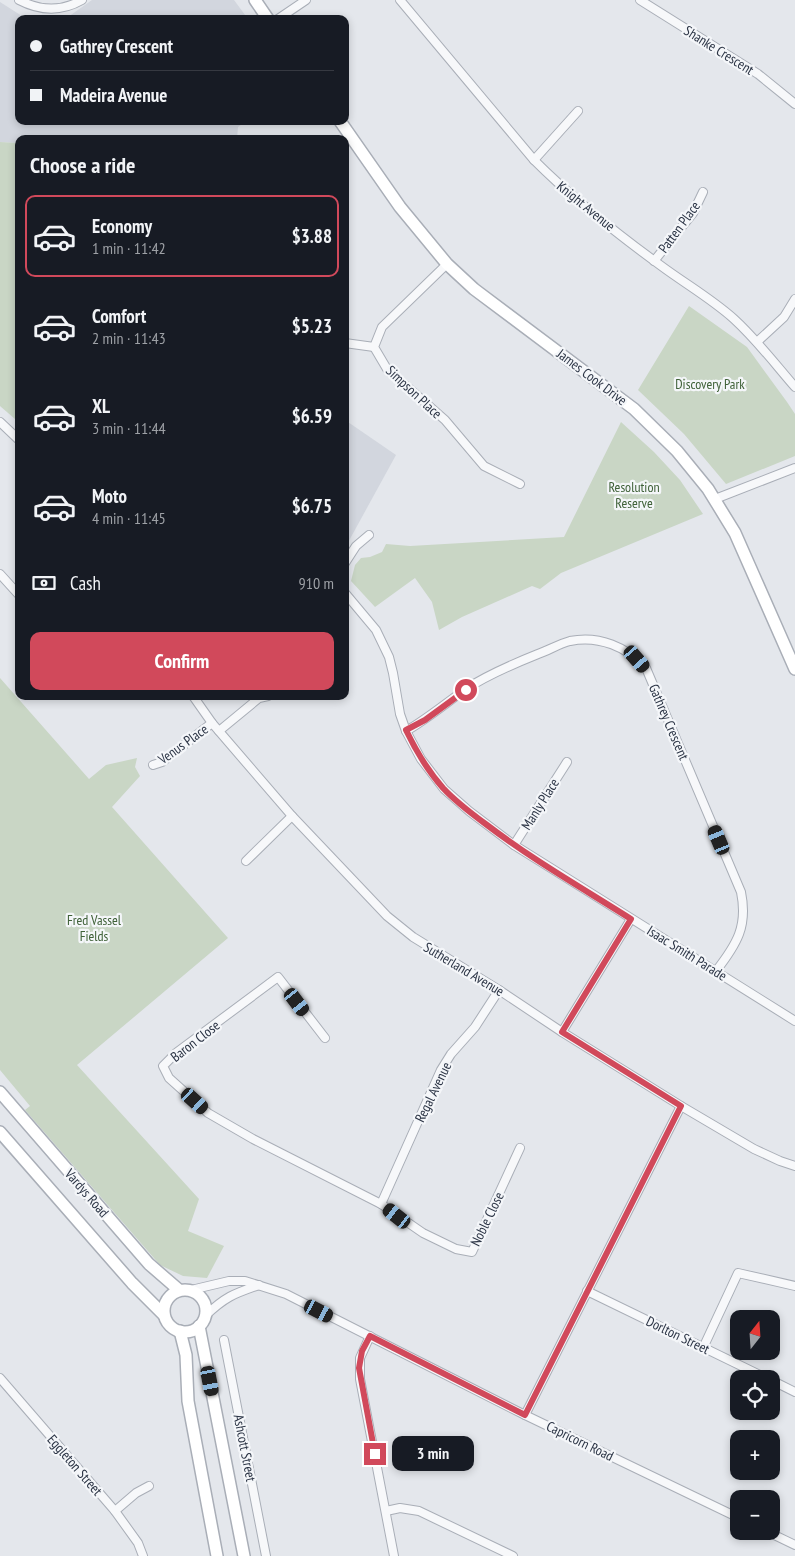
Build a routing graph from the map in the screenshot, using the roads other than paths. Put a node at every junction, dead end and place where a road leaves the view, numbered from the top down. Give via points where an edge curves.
1 (19, 0) edge
2 (82, 0) edge
3 (255, 0) edge
4 (306, 0) edge
5 (400, 0) edge
6 (640, 0) edge
7 (265, 15) edge
8 (284, 15) edge
9 (795, 104) edge
10 (578, 111) dead end
11 (343, 125) edge
12 (534, 160) junction
13 (703, 192) dead end
14 (654, 261) junction
15 (447, 264) junction
16 (795, 299) edge
17 (757, 342) junction
18 (349, 344) edge
19 (374, 347) junction
20 (795, 387) edge
21 (0, 422) edge
22 (15, 436) edge
23 (795, 468) edge
24 (520, 484) dead end
25 (715, 499) junction
26 (369, 535) dead end
27 (349, 557) edge
28 (0, 574) edge
29 (15, 591) edge
30 (349, 598) edge
31 (795, 669) edge
32 (196, 700) edge
33 (257, 700) edge
34 (212, 723) junction
35 (406, 730) junction
36 (219, 731) junction
37 (567, 762) dead end
38 (153, 765) dead end
39 (292, 816) junction
40 (514, 846) junction
41 (246, 861) dead end
42 (631, 919) junction
43 (716, 971) junction
44 (499, 990) junction
45 (795, 1021) edge
46 (562, 1032) junction
47 (325, 1038) dead end
48 (0, 1092) edge
49 (681, 1106) junction
50 (0, 1132) edge
51 (520, 1148) dead end
52 (795, 1166) edge
53 (381, 1204) junction
54 (259, 1285) junction
55 (795, 1286) edge
56 (185, 1290) junction
57 (587, 1291) junction
58 (164, 1315) junction
59 (202, 1321) junction
60 (180, 1331) junction
61 (370, 1336) junction
62 (224, 1340) dead end
63 (704, 1348) junction
64 (749, 1370) edge
65 (0, 1378) edge
66 (780, 1384) edge
67 (795, 1392) edge
68 (525, 1415) junction
69 (149, 1486) dead end
70 (115, 1511) junction
71 (386, 1511) junction
72 (730, 1514) edge
73 (780, 1538) edge
74 (795, 1545) edge
75 (142, 1556) edge
76 (217, 1556) edge
77 (244, 1556) edge
78 (266, 1556) edge
79 (394, 1556) edge
80 (514, 1556) edge

1 - 2 street via 28,5 53,9
3 - 7 main road
4 - 8 street
5 - 12 street, Knight Avenue
6 - 9 street, Shanke Crescent via 758,74
10 - 12 street
11 - 15 main road, James Cook Drive via 400,207
12 - 14 street, Knight Avenue via 568,194
13 - 14 street, Patten Place via 693,213
14 - 17 street, Knight Avenue via 732,318
15 - 19 street via 382,327
15 - 25 main road, James Cook Drive via 474,289 651,424 677,450
16 - 17 street via 784,317
17 - 20 street, Knight Avenue
18 - 19 street
19 - 24 street, Simpson Place via 387,369 445,420 484,466
21 - 22 street
23 - 25 street
25 - 31 main road, James Cook Drive via 743,548
26 - 27 street
28 - 29 street
30 - 35 street, Isaac Smith Parade via 384,644
32 - 34 street, Sutherland Avenue
33 - 36 street
34 - 36 street, Sutherland Avenue
34 - 38 street, Venus Place via 162,762
35 - 40 street, Isaac Smith Parade via 421,759 444,789
35 - 43 street, Gathrey Crescent via 484,678 568,642 604,641 637,659 646,668 741,892 744,906 740,934
36 - 39 street, Sutherland Avenue
37 - 40 street, Manly Place
39 - 41 street
39 - 44 street, Sutherland Avenue via 387,916 413,937
40 - 42 street, Isaac Smith Parade
42 - 43 street, Isaac Smith Parade
42 - 46 street
43 - 45 street, Isaac Smith Parade
44 - 46 street, Sutherland Avenue
44 - 53 street, Regal Avenue via 441,1070
46 - 49 street, Sutherland Avenue
47 - 53 street, Baron Close via 278,977 163,1066 169,1078 208,1113
48 - 56 main road, Vardys Road via 149,1264
49 - 52 street, Sutherland Avenue via 754,1149
49 - 57 street
50 - 58 main road, Vardys Road
51 - 53 street, Noble Close via 472,1252 456,1249 423,1232
54 - 56 street, Capricorn Road via 245,1281 229,1282
54 - 59 street via 221,1301
54 - 61 street, Capricorn Road via 286,1294
55 - 63 street via 738,1273
56 - 58 main road via 168,1297
56 - 59 main road via 197,1293 205,1303
57 - 63 street, Dorlton Street
57 - 68 street
58 - 60 main road via 168,1324
59 - 60 main road via 190,1331
59 - 77 main road
60 - 76 main road via 186,1355 188,1401
61 - 68 street, Capricorn Road
61 - 71 street via 360,1358 360,1373
62 - 78 street, Ashcott Street
63 - 64 street, Dorlton Street
65 - 70 street, Eggleton Street
66 - 67 street
68 - 72 street, Capricorn Road
69 - 70 street
70 - 75 street, Eggleton Street via 138,1543
71 - 79 street
71 - 80 street via 400,1508 419,1511
73 - 74 street

